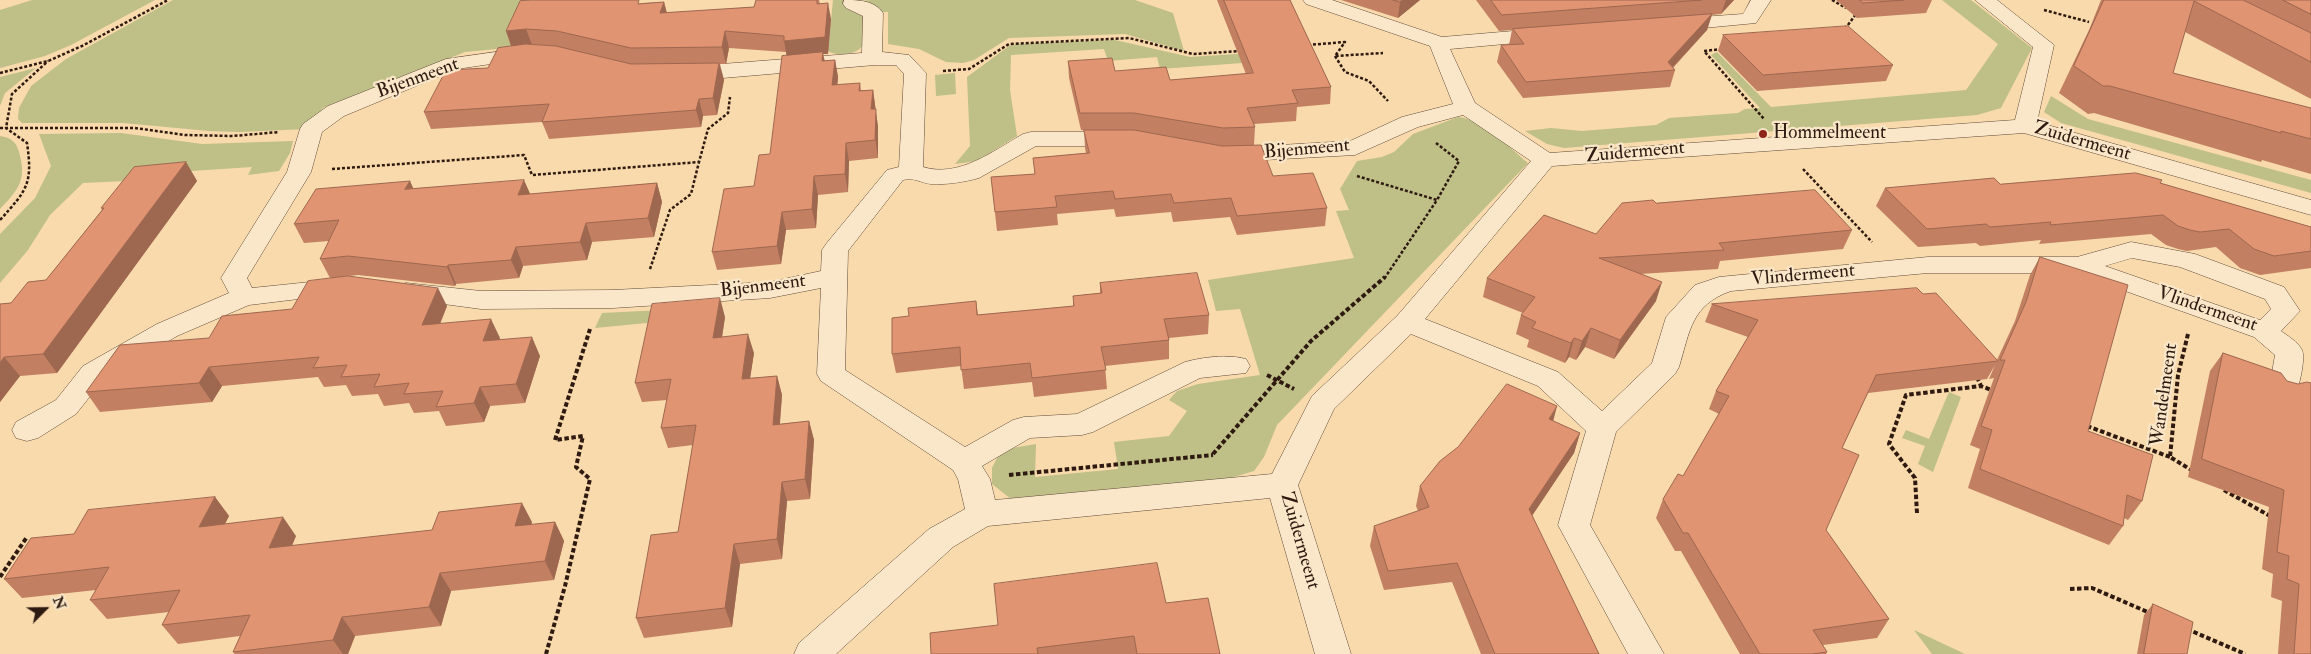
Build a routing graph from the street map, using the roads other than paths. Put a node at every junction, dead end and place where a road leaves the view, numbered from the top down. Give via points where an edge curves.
1 (854, 0) edge
2 (1313, 0) edge
3 (1761, 0) edge
4 (1985, 0) edge
5 (1650, 26) edge
6 (1570, 33) edge
7 (1440, 46) junction
8 (555, 55) edge
9 (872, 57) junction
10 (664, 73) edge
11 (1466, 108) junction
12 (2025, 126) junction
13 (1144, 140) edge
14 (1203, 151) edge
15 (1545, 160) junction
16 (911, 172) junction
17 (2311, 208) edge
18 (2078, 265) junction
19 (833, 277) junction
20 (244, 297) junction
21 (1407, 322) junction
22 (2264, 331) junction
23 (1236, 366) road end
24 (2284, 390) edge
25 (1602, 428) junction
26 (27, 430) dead end
27 (964, 462) junction
28 (1282, 485) junction
29 (982, 514) junction
30 (812, 654) edge
31 (1333, 654) edge
32 (1646, 654) edge

1 - 9 street via 854,4 873,13
2 - 7 street
3 - 5 street via 1749,19
4 - 12 street via 2044,45
6 - 7 street
7 - 11 street
8 - 20 street, Bijenmeent via 532,53 453,63 336,111 311,129 299,172 234,278
9 - 10 street via 734,72
9 - 16 street via 902,59 915,73
11 - 14 street, Bijenmeent via 1410,122 1355,148 1222,155
11 - 15 street
12 - 15 street, Zuidermeent
12 - 17 street, Zuidermeent
13 - 16 street via 1031,139 971,173 932,177
15 - 21 street, Zuidermeent
16 - 19 street, Bijenmeent via 895,175 835,250
18 - 22 street, Vlindermeent
18 - 22 street, Vlindermeent via 2131,250 2186,260 2276,293 2286,312
18 - 25 street, Vlindermeent via 1928,265 1728,283 1704,291 1680,317 1666,367
19 - 20 street, Bijenmeent via 770,290 599,299 480,300 358,285
19 - 27 street, Bijenmeent via 831,374
20 - 26 street, Bijenmeent via 167,330 93,373 66,408
21 - 25 street via 1548,378
21 - 28 street, Zuidermeent via 1322,403
22 - 24 street via 2289,352
23 - 27 street via 1195,369 1082,424 1024,428
25 - 32 street via 1574,525
27 - 29 street, Bijenmeent via 974,479
28 - 29 street
28 - 31 street, Zuidermeent
29 - 30 street via 941,538

